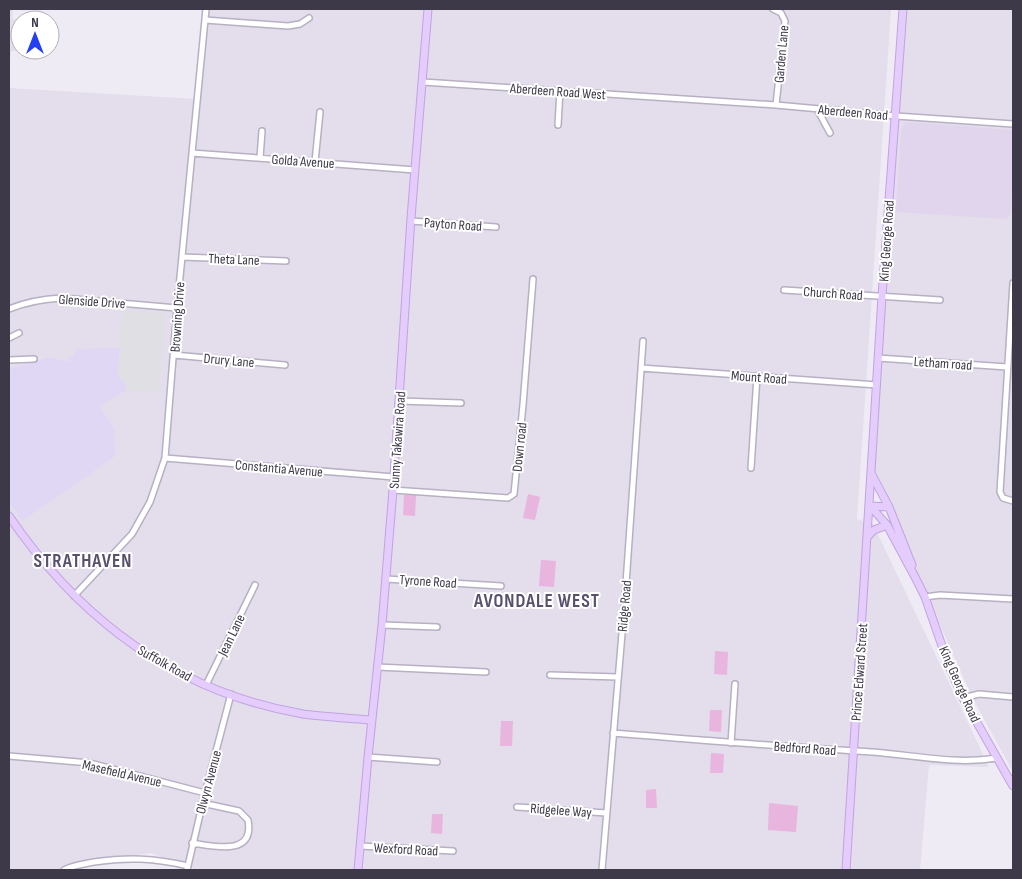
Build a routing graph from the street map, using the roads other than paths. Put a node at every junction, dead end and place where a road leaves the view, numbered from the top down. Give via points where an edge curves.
1 (206, 9) edge
2 (428, 9) edge
3 (772, 9) edge
4 (903, 9) edge
5 (309, 18) dead end
6 (205, 20) junction
7 (422, 82) junction
8 (560, 90) junction
9 (694, 100) joint
10 (776, 105) junction
11 (817, 109) junction
12 (320, 112) dead end
13 (896, 116) junction
14 (558, 124) dead end
15 (1013, 124) edge
16 (262, 131) dead end
17 (830, 132) dead end
18 (192, 153) junction
19 (260, 158) junction
20 (315, 162) junction
21 (415, 170) junction
22 (411, 221) junction
23 (496, 227) dead end
24 (182, 257) junction
25 (286, 261) dead end
26 (534, 279) dead end
27 (1013, 283) edge
28 (784, 290) dead end
29 (882, 296) junction
30 (940, 300) dead end
31 (177, 308) junction
32 (9, 309) edge
33 (19, 334) dead end
34 (9, 338) edge
35 (643, 341) dead end
36 (174, 355) junction
37 (878, 358) junction
38 (34, 359) dead end
39 (9, 360) edge
40 (285, 365) dead end
41 (1007, 367) junction
42 (640, 368) junction
43 (756, 376) junction
44 (877, 385) junction
45 (399, 401) junction
46 (461, 403) dead end
47 (165, 458) junction
48 (751, 468) dead end
49 (872, 474) junction
50 (394, 477) junction
51 (393, 490) junction
52 (1013, 501) edge
53 (870, 506) junction
54 (889, 507) junction
55 (9, 516) edge
56 (887, 526) junction
57 (867, 537) junction
58 (916, 577) junction
59 (386, 579) junction
60 (256, 585) dead end
61 (500, 586) dead end
62 (74, 596) junction
63 (925, 597) junction
64 (1013, 599) edge
65 (382, 625) junction
66 (437, 628) dead end
67 (377, 667) junction
68 (486, 672) dead end
69 (550, 675) dead end
70 (618, 677) junction
71 (735, 684) dead end
72 (206, 685) junction
73 (231, 694) junction
74 (1013, 697) edge
75 (963, 698) junction
76 (371, 720) junction
77 (613, 733) junction
78 (731, 743) junction
79 (854, 751) junction
80 (9, 756) edge
81 (368, 756) junction
82 (997, 758) junction
83 (437, 762) dead end
84 (1013, 786) edge
85 (205, 793) junction
86 (202, 802) junction
87 (516, 807) dead end
88 (606, 813) junction
89 (192, 843) junction
90 (360, 846) junction
91 (453, 851) dead end
92 (187, 868) edge
93 (64, 870) edge
94 (358, 870) edge
95 (602, 870) edge
96 (846, 870) edge

1 - 6 street, Browning Drive
2 - 7 main road, Sunny Takawira Road
3 - 10 street, Garden Lane via 780,13 784,21
4 - 13 main road, King George Road
5 - 6 street via 288,26
6 - 18 street, Browning Drive
7 - 8 street, Aberdeen Road West
7 - 21 main road, Sunny Takawira Road
8 - 9 street, Aberdeen Road West
8 - 14 street
9 - 10 street, Aberdeen Road
10 - 11 street, Aberdeen Road
11 - 13 street, Aberdeen Road
11 - 17 street
12 - 20 street
13 - 15 street, Aberdeen Road
13 - 29 main road, King George Road
16 - 19 street
18 - 19 street, Golda Avenue
18 - 24 street, Browning Drive
19 - 20 street, Golda Avenue
20 - 21 street, Golda Avenue
21 - 22 main road, Sunny Takawira Road
22 - 23 street, Payton Road
22 - 45 main road, Sunny Takawira Road
24 - 25 street, Theta Lane
24 - 31 street, Browning Drive
26 - 51 street, Down road via 514,494 508,498
27 - 41 street
28 - 29 street, Church Road
29 - 30 street, Church Road
29 - 37 main road, King George Road
31 - 32 street, Glenside Drive via 62,298
31 - 36 street, Browning Drive
33 - 34 street
35 - 42 street, Ridge Road
36 - 40 street, Drury Lane
36 - 47 street, Browning Drive
37 - 41 street, Letham road
37 - 44 main road, King George Road
38 - 39 street
41 - 52 street via 1000,492 1003,498
42 - 43 street, Mount Road
42 - 70 street, Ridge Road
43 - 44 street, Mount Road
43 - 48 street
44 - 49 main road, King George Road
45 - 46 street
45 - 50 main road, Sunny Takawira Road
47 - 50 street, Constantia Avenue
47 - 62 street, Browning Drive via 139,525
49 - 53 main road, Prince Edward Street
49 - 54 main road, King George Road
50 - 51 main road, Sunny Takawira Road
51 - 59 main road, Sunny Takawira Road
53 - 54 main road
53 - 56 main road, King George Road
53 - 57 main road, Prince Edward Street
54 - 58 main road, King George Road
55 - 62 main road, Suffolk Road via 38,556
56 - 57 main road via 878,528
56 - 58 main road, King George Road
57 - 79 main road, Prince Edward Street
58 - 63 main road, King George Road
59 - 61 street, Tyrone Road
59 - 65 main road, Sunny Takawira Road
60 - 72 street, Jean Lane
62 - 72 main road, Suffolk Road via 130,643 176,672
63 - 64 street
63 - 75 main road, King George Road
65 - 66 street
65 - 67 main road, Sunny Takawira Road
67 - 68 street
67 - 76 main road, Sunny Takawira Road
69 - 70 street
70 - 77 street, Ridge Road
71 - 78 street
72 - 73 main road, Suffolk Road
73 - 76 main road, Suffolk Road via 305,714
73 - 85 street, Olwyn Avenue
74 - 75 street via 979,694
75 - 82 main road, King George Road
76 - 81 main road, Sunny Takawira Road
77 - 78 street, Bedford Road
77 - 88 street, Ridge Road
78 - 79 street, Bedford Road
79 - 82 street, Bedford Road via 954,761
79 - 96 main road, Prince Edward Street
80 - 85 street, Masefield Avenue via 90,763
81 - 83 street
81 - 90 main road, Sunny Takawira Road
82 - 84 main road, King George Road
85 - 86 street, Olwyn Avenue
86 - 89 street, Olwyn Avenue
86 - 89 street via 239,811 248,820 247,835 241,844 234,847
87 - 88 street, Ridgelee Way
88 - 95 street, Ridge Road
89 - 92 street, Olwyn Avenue
90 - 91 street, Wexford Road
90 - 94 main road, Sunny Takawira Road
92 - 93 street via 161,860 124,858 81,864

